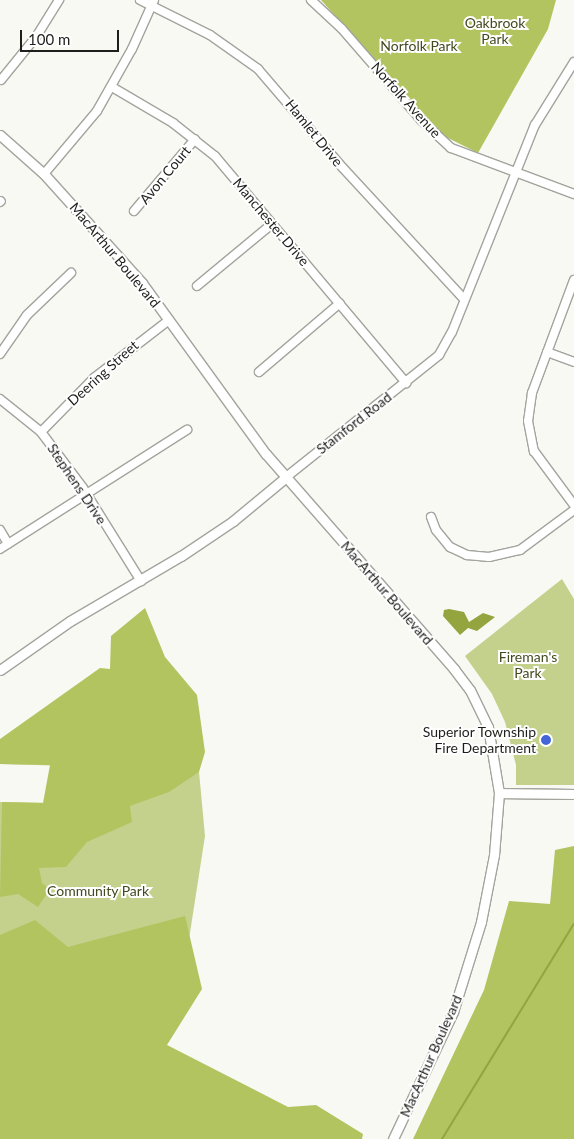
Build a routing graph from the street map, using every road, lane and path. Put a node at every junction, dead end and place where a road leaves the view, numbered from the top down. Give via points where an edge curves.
1 (59, 0) edge
2 (140, 0) edge
3 (311, 0) edge
4 (153, 3) edge
5 (574, 62) edge
6 (1, 80) edge
7 (112, 87) junction
8 (0, 135) edge
9 (195, 139) junction
10 (513, 173) junction
11 (44, 174) junction
12 (574, 194) edge
13 (134, 211) dead end
14 (272, 224) junction
15 (71, 273) dead end
16 (574, 280) edge
17 (197, 286) dead end
18 (464, 299) junction
19 (340, 303) junction
20 (169, 320) junction
21 (547, 352) junction
22 (0, 354) edge
23 (574, 362) edge
24 (259, 372) dead end
25 (406, 383) junction
26 (0, 399) edge
27 (187, 430) dead end
28 (41, 432) junction
29 (285, 478) junction
30 (87, 496) junction
31 (574, 505) edge
32 (574, 510) edge
33 (431, 517) dead end
34 (0, 530) edge
35 (8, 544) junction
36 (0, 549) edge
37 (141, 581) junction
38 (0, 670) edge
39 (499, 793) junction
40 (574, 794) edge
41 (393, 1139) edge

1 - 6 street via 36,36
2 - 4 street, Hamlet Drive
3 - 10 street, Norfolk Avenue via 342,29 421,120 451,148
4 - 7 street
4 - 18 street, Hamlet Drive via 210,35 258,69 343,168
5 - 10 street, Stamford Road via 535,126
7 - 9 street, Manchester Drive
7 - 11 street via 76,138
8 - 11 street, MacArthur Boulevard
9 - 13 street, Avon Court
9 - 14 street, Manchester Drive via 230,172
10 - 12 street, Norfolk Avenue
10 - 18 street, Stamford Road
11 - 20 street, MacArthur Boulevard via 107,241
14 - 17 street
14 - 19 street, Manchester Drive
15 - 22 street via 27,315
16 - 21 street
18 - 25 street, Stamford Road via 439,355
19 - 24 street
19 - 25 street, Manchester Drive
20 - 28 street, Deering Street via 94,378
20 - 29 street, MacArthur Boulevard
21 - 23 street
21 - 31 street via 528,407 530,435 541,463
25 - 29 street, Stamford Road
26 - 28 street, Stephens Drive
27 - 30 street
28 - 30 street, Stephens Drive
29 - 37 street, Stamford Road via 233,520
29 - 39 street, MacArthur Boulevard via 470,690 493,742
30 - 35 street
30 - 37 street, Stephens Drive
32 - 33 street via 520,550 488,557 467,555 450,547 436,530
34 - 35 street
35 - 36 street
37 - 38 street, Stamford Road via 70,621
39 - 40 street
39 - 41 street, MacArthur Boulevard via 489,888 466,976 441,1042

